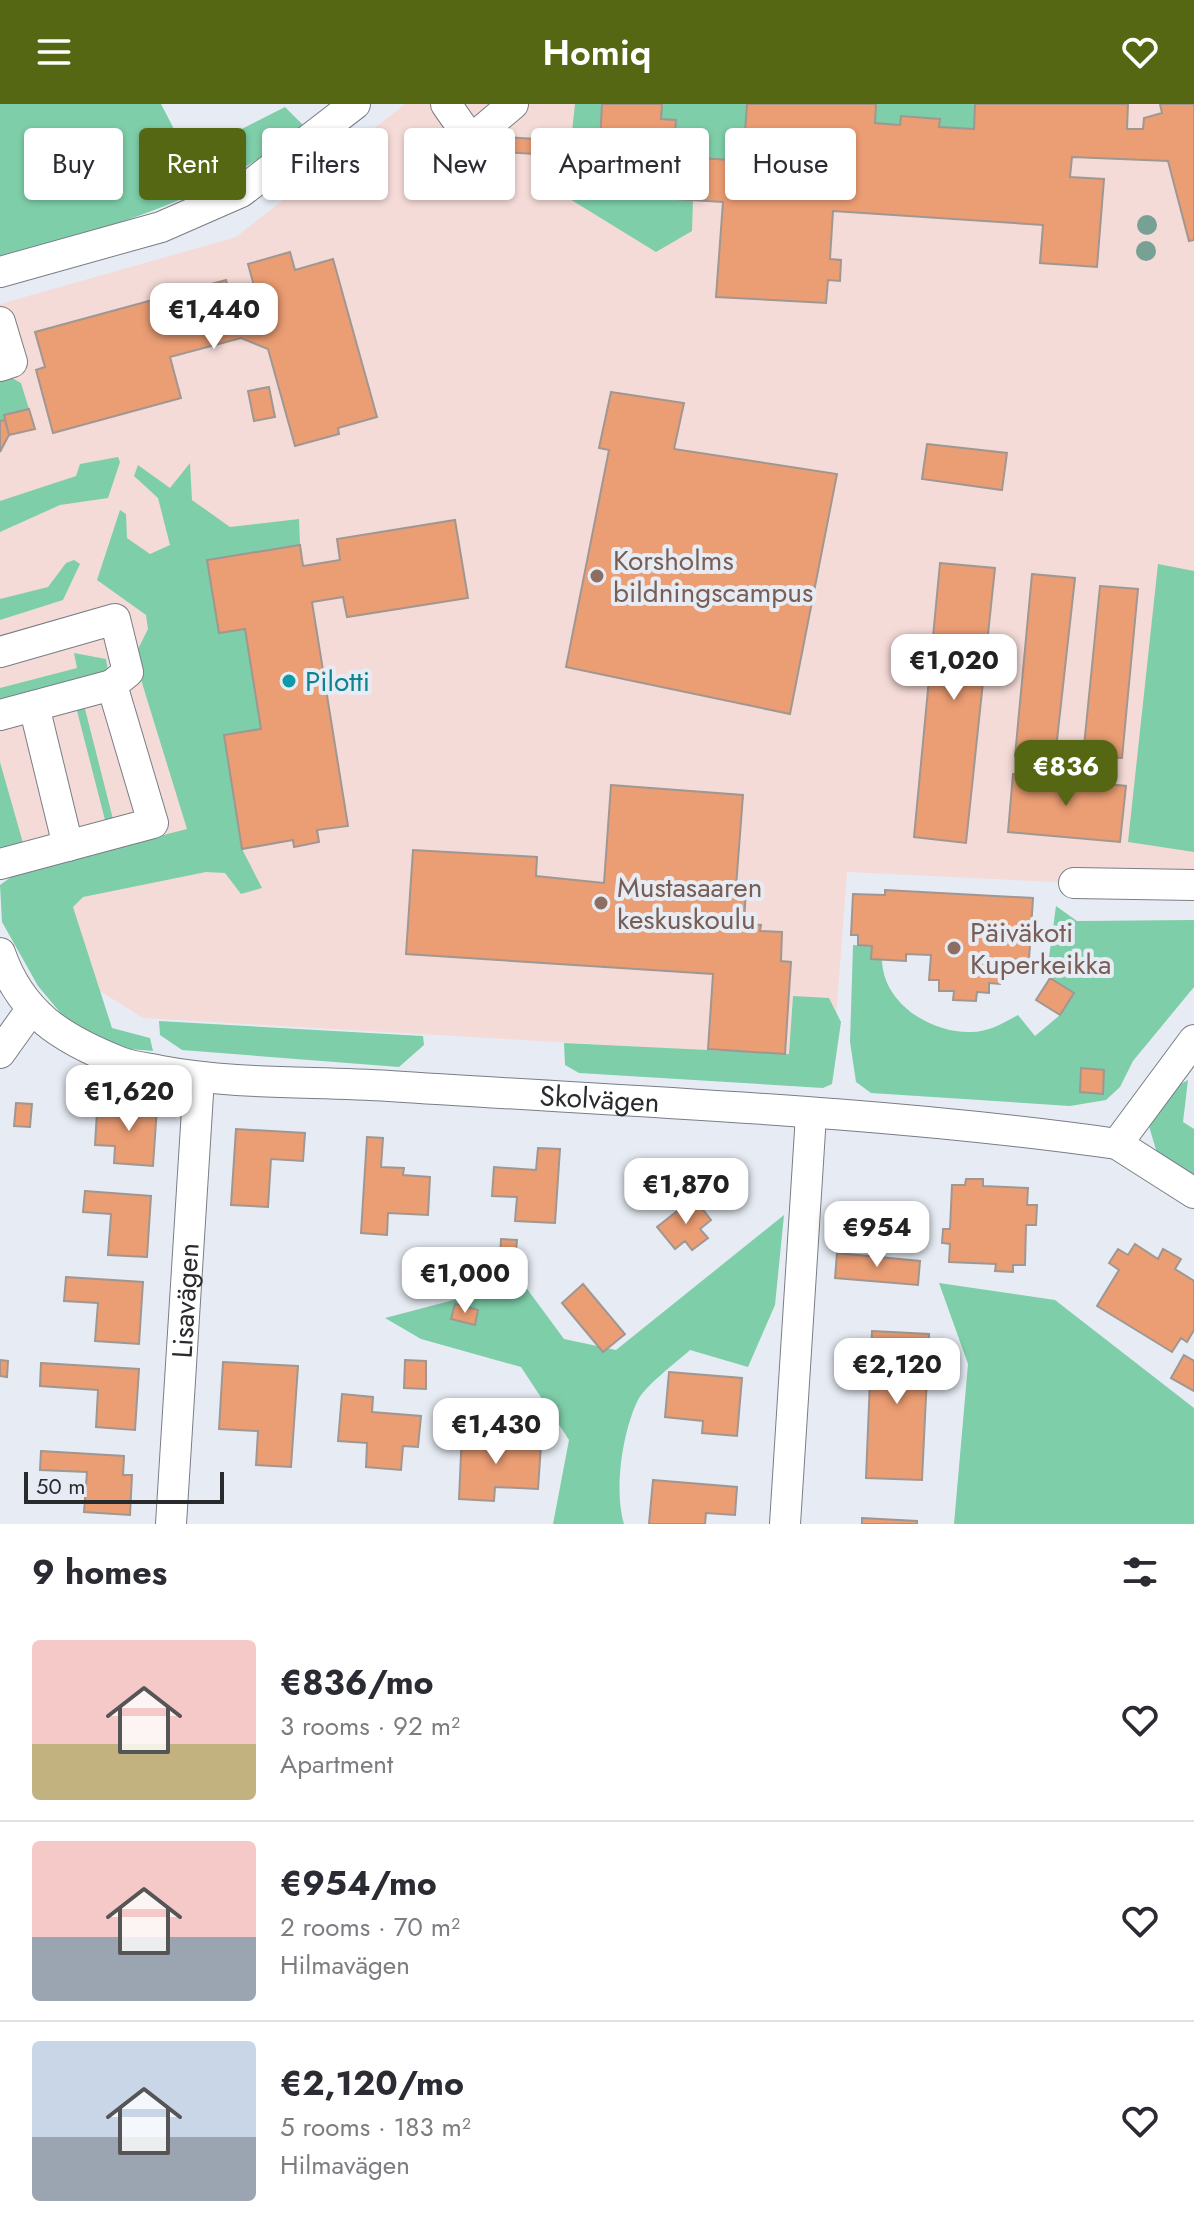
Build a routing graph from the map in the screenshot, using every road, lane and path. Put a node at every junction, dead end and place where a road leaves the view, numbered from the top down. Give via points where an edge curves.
1 (355, 104) edge
2 (446, 104) edge
3 (513, 104) edge
4 (318, 115) edge
5 (0, 272) edge
6 (0, 322) edge
7 (0, 366) edge
8 (0, 652) edge
9 (112, 685) junction
10 (34, 706) junction
11 (0, 715) edge
12 (68, 846) junction
13 (0, 864) edge
14 (1074, 883) dead end
15 (1194, 885) edge
16 (0, 953) edge
17 (30, 1011) junction
18 (1194, 1040) edge
19 (0, 1053) edge
20 (199, 1078) junction
21 (811, 1115) junction
22 (1117, 1144) junction
23 (1194, 1193) edge
24 (171, 1524) edge
25 (785, 1524) edge

1 - 4 street
2 - 3 street via 471,140
4 - 5 street via 241,192 161,227
6 - 7 street via 12,362
8 - 9 street via 115,619 128,672
9 - 10 street
9 - 12 street via 153,823
10 - 11 street
10 - 12 street
12 - 13 street
14 - 15 street
16 - 17 street, Skolvägen
17 - 19 street
17 - 20 street, Skolvägen via 121,1063
18 - 22 street
20 - 21 street, Skolvägen via 350,1083
20 - 24 street, Lisavägen
21 - 22 street, Skolvägen via 1001,1127
21 - 25 street
22 - 23 street

